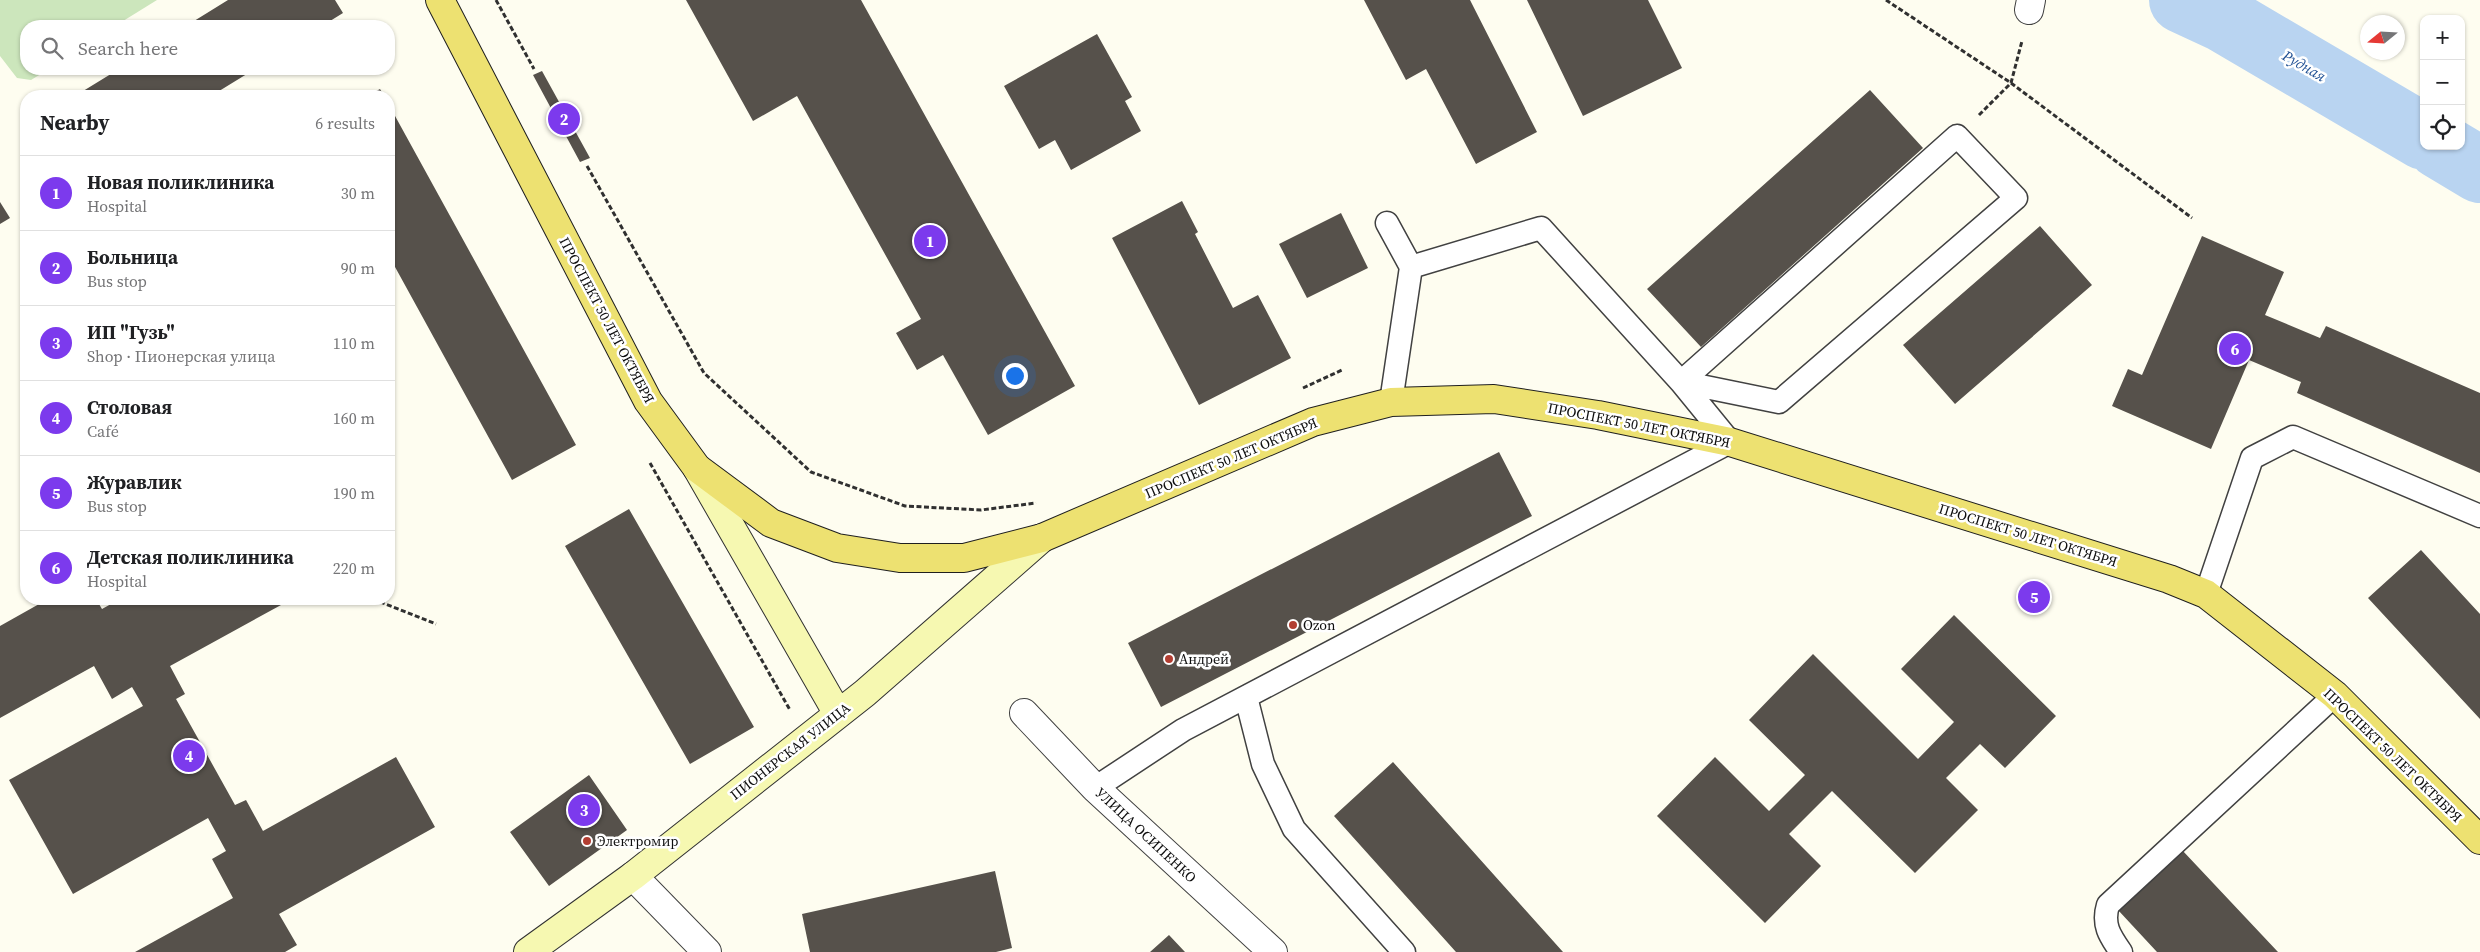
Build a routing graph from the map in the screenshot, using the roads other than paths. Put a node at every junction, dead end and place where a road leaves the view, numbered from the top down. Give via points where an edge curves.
1 (440, 0) edge
2 (1387, 223) dead end
3 (1411, 267) junction
4 (1681, 382) junction
5 (1391, 402) junction
6 (1730, 442) junction
7 (697, 468) junction
8 (2480, 516) edge
9 (1042, 538) junction
10 (2206, 594) junction
11 (2335, 695) junction
12 (1246, 697) junction
13 (1024, 713) dead end
14 (838, 714) junction
15 (1095, 788) junction
16 (2480, 840) edge
17 (633, 876) junction
18 (528, 952) edge
19 (707, 952) edge
20 (1273, 952) edge
21 (1404, 952) edge
22 (2121, 952) edge

1 - 7 main road, ПРОСПЕКТ 50 ЛЕТ ОКТЯБРЯ via 648,401
2 - 3 lane
3 - 4 lane via 1541,228
3 - 5 lane
4 - 4 lane via 1779,402 2016,198 1957,136
4 - 6 lane
5 - 6 main road, ПРОСПЕКТ 50 ЛЕТ ОКТЯБРЯ via 1494,400 1598,415
5 - 9 main road, ПРОСПЕКТ 50 ЛЕТ ОКТЯБРЯ via 1313,422
6 - 10 main road, ПРОСПЕКТ 50 ЛЕТ ОКТЯБРЯ via 2169,579
6 - 12 lane
7 - 9 main road, ПРОСПЕКТ 50 ЛЕТ ОКТЯБРЯ via 771,523 836,548 900,558 964,558
7 - 14 main road
8 - 10 lane via 2293,437 2252,458
9 - 14 main road, ПИОНЕРСКАЯ УЛИЦА
10 - 11 main road, ПРОСПЕКТ 50 ЛЕТ ОКТЯБРЯ
11 - 16 main road, ПРОСПЕКТ 50 ЛЕТ ОКТЯБРЯ
11 - 22 lane via 2108,904 2104,916 2107,932
12 - 15 lane via 1183,730
12 - 21 lane via 1263,764 1294,829
13 - 15 street, УЛИЦА ОСИПЕНКО
14 - 17 main road, ПИОНЕРСКАЯ УЛИЦА
15 - 20 street, УЛИЦА ОСИПЕНКО
17 - 18 main road, ПИОНЕРСКАЯ УЛИЦА
17 - 19 street

